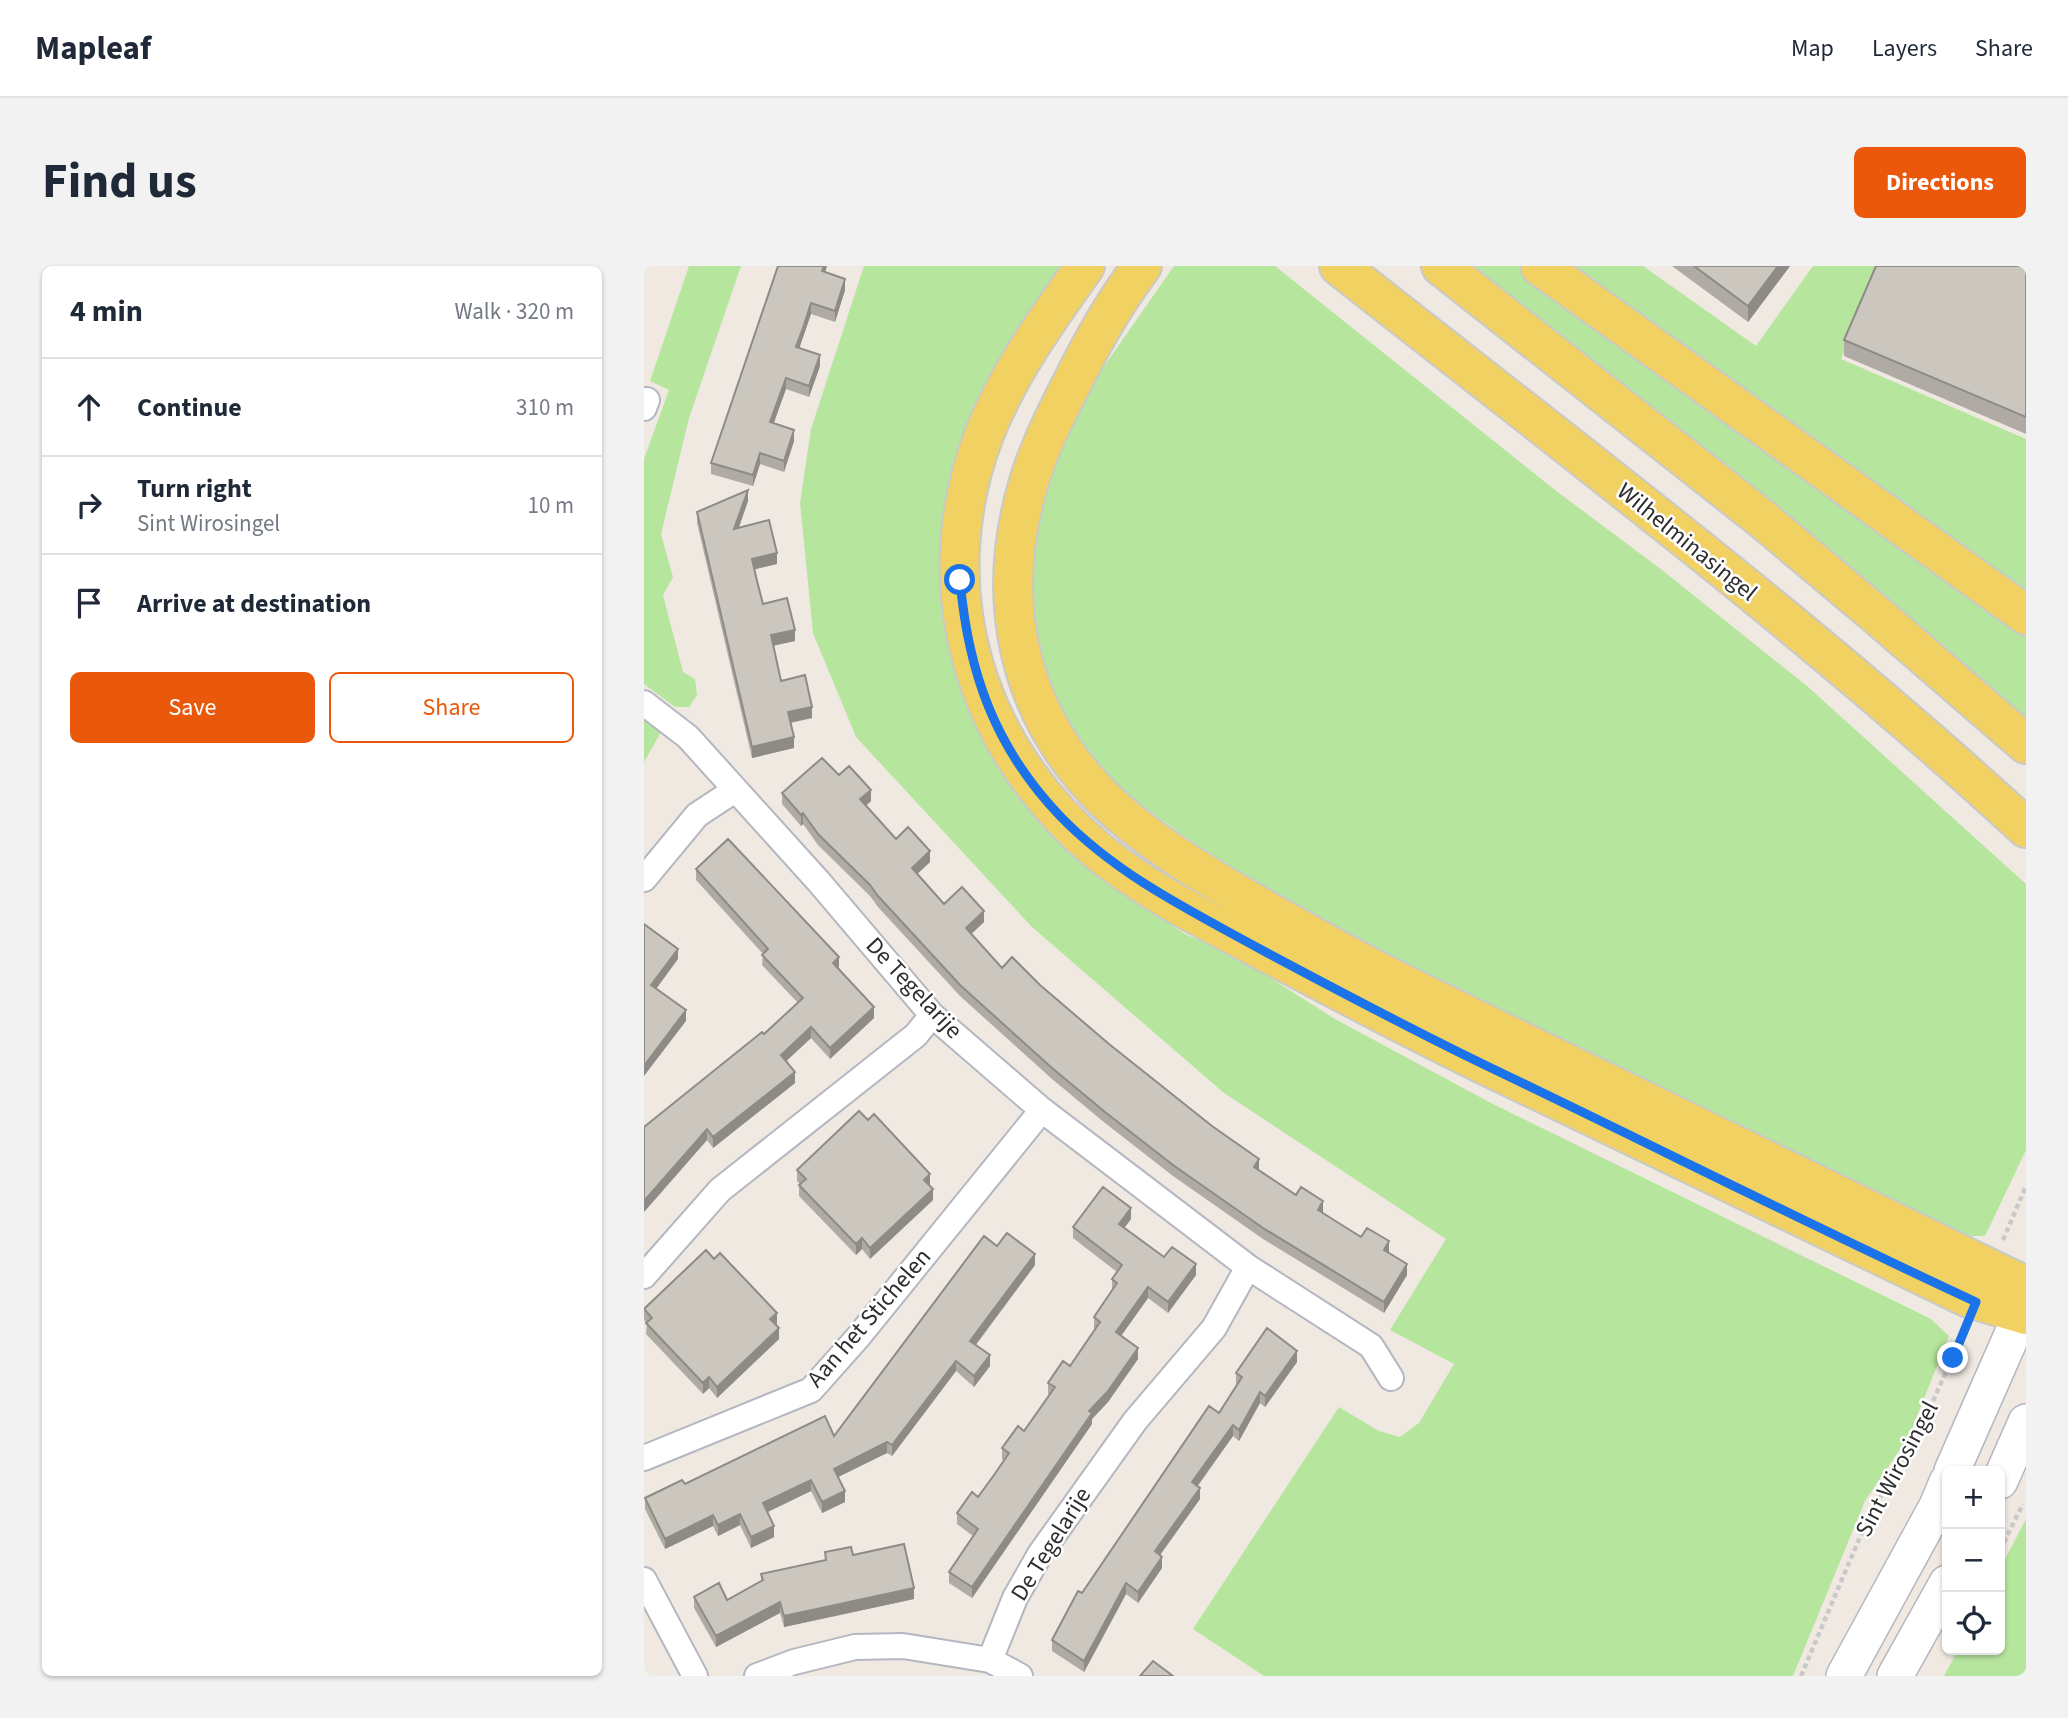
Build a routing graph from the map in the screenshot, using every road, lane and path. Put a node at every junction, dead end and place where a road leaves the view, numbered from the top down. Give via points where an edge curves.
1 (1086, 266) edge
2 (1142, 266) edge
3 (1160, 266) edge
4 (1339, 266) edge
5 (1441, 266) edge
6 (1540, 266) edge
7 (1107, 316) junction
8 (2026, 615) edge
9 (644, 703) edge
10 (2026, 744) edge
11 (735, 790) junction
12 (2026, 828) edge
13 (644, 879) edge
14 (932, 1015) junction
15 (1042, 1110) junction
16 (2026, 1186) edge
17 (1248, 1267) junction
18 (644, 1276) edge
19 (1983, 1285) junction
20 (2025, 1304) edge
21 (1391, 1378) dead end
22 (2026, 1422) edge
23 (644, 1458) edge
24 (1954, 1466) edge
25 (2005, 1470) edge
26 (1942, 1494) edge
27 (2026, 1497) edge
28 (2005, 1540) edge
29 (644, 1580) edge
30 (1942, 1592) edge
31 (990, 1660) junction
32 (695, 1676) edge
33 (757, 1676) edge
34 (1020, 1676) edge
35 (1801, 1676) edge
36 (1844, 1676) edge
37 (1895, 1676) edge

1 - 19 main road via 1006,386 972,475 962,523 960,580 972,662 1014,758 1042,796 1100,852 1160,895 1356,1001 1440,1043
2 - 7 main road
3 - 7 main road
4 - 12 main road, Wilhelminasingel via 1825,654
5 - 10 main road via 1760,518
6 - 8 main road
7 - 19 main road via 1038,456 1022,508 1013,569 1013,605 1029,683 1051,732 1085,779 1159,845 1321,942
9 - 11 street, De Tegelarije via 688,737
11 - 13 street via 697,815
11 - 14 street, De Tegelarije
14 - 15 street, De Tegelarije
14 - 18 street via 915,1035 720,1190
15 - 17 street, De Tegelarije
15 - 23 street, Aan het Stichelen via 811,1390
16 - 19 path, Sint Wirosingel
17 - 21 street, De Tegelarije via 1371,1346
17 - 31 street, De Tegelarije via 1214,1328 1135,1421 1040,1554
19 - 20 main road
19 - 35 path, Sint Wirosingel via 1914,1444 1871,1511
20 - 24 main road, Sint Wirosingel
22 - 25 main road
26 - 36 main road, Sint Wirosingel
27 - 28 path
29 - 32 street
30 - 37 main road
31 - 33 street via 903,1646 855,1647
31 - 34 street

